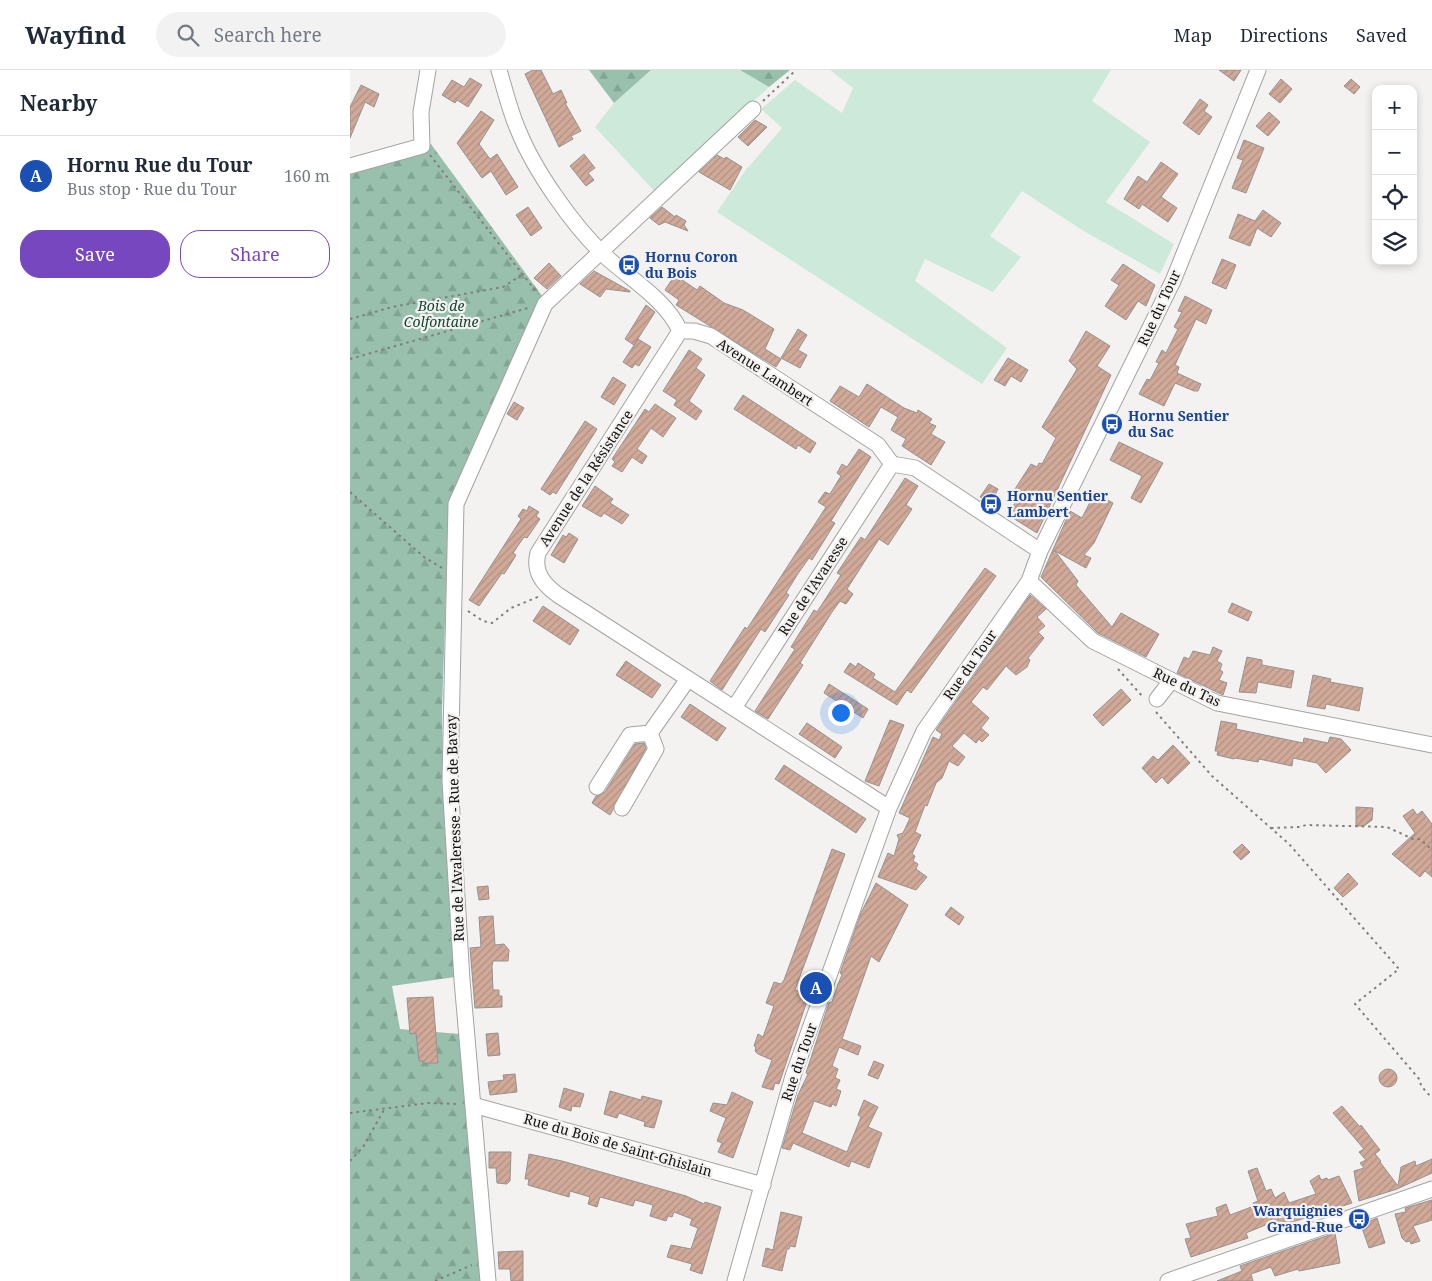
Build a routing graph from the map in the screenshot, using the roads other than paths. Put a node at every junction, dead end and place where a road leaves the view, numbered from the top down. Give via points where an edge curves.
1 (428, 70) edge
2 (499, 70) edge
3 (1258, 70) edge
4 (754, 110) road end
5 (350, 166) edge
6 (601, 252) junction
7 (680, 331) junction
8 (892, 464) junction
9 (1040, 551) junction
10 (1029, 581) junction
11 (688, 678) junction
12 (1171, 681) junction
13 (1151, 702) road end
14 (734, 708) junction
15 (650, 733) junction
16 (1432, 745) edge
17 (597, 786) dead end
18 (622, 808) dead end
19 (889, 808) junction
20 (473, 1105) junction
21 (762, 1186) junction
22 (1432, 1189) edge
23 (488, 1281) edge
24 (735, 1281) edge
25 (1168, 1281) edge

1 - 5 street via 421,112 422,146
2 - 6 street via 519,132 541,174
3 - 9 street, Rue du Tour via 1173,281
4 - 6 street
6 - 7 street via 673,316
6 - 20 street, Rue de l'Avaleresse - Rue de Bavay via 545,304 456,504 450,781
7 - 8 street, Avenue Lambert via 710,336 878,446
7 - 11 street, Avenue de la Résistance via 538,552 536,562 546,585
8 - 9 street via 915,468
8 - 14 street, Rue de l'Avaresse
9 - 10 street, Rue du Tour
10 - 12 street, Rue du Tas via 1093,642
10 - 19 street, Rue du Tour via 924,731
11 - 14 street
11 - 15 street
12 - 13 street
12 - 16 street, Rue du Tas via 1217,704
14 - 19 street
15 - 17 street via 630,735
15 - 18 street via 656,749
19 - 21 street, Rue du Tour via 793,1076
20 - 21 street, Rue du Bois de Saint-Ghislain
20 - 23 street, Rue de l'Avaleresse - Rue de Bavay
21 - 24 street, Rue du Tour
22 - 25 street

